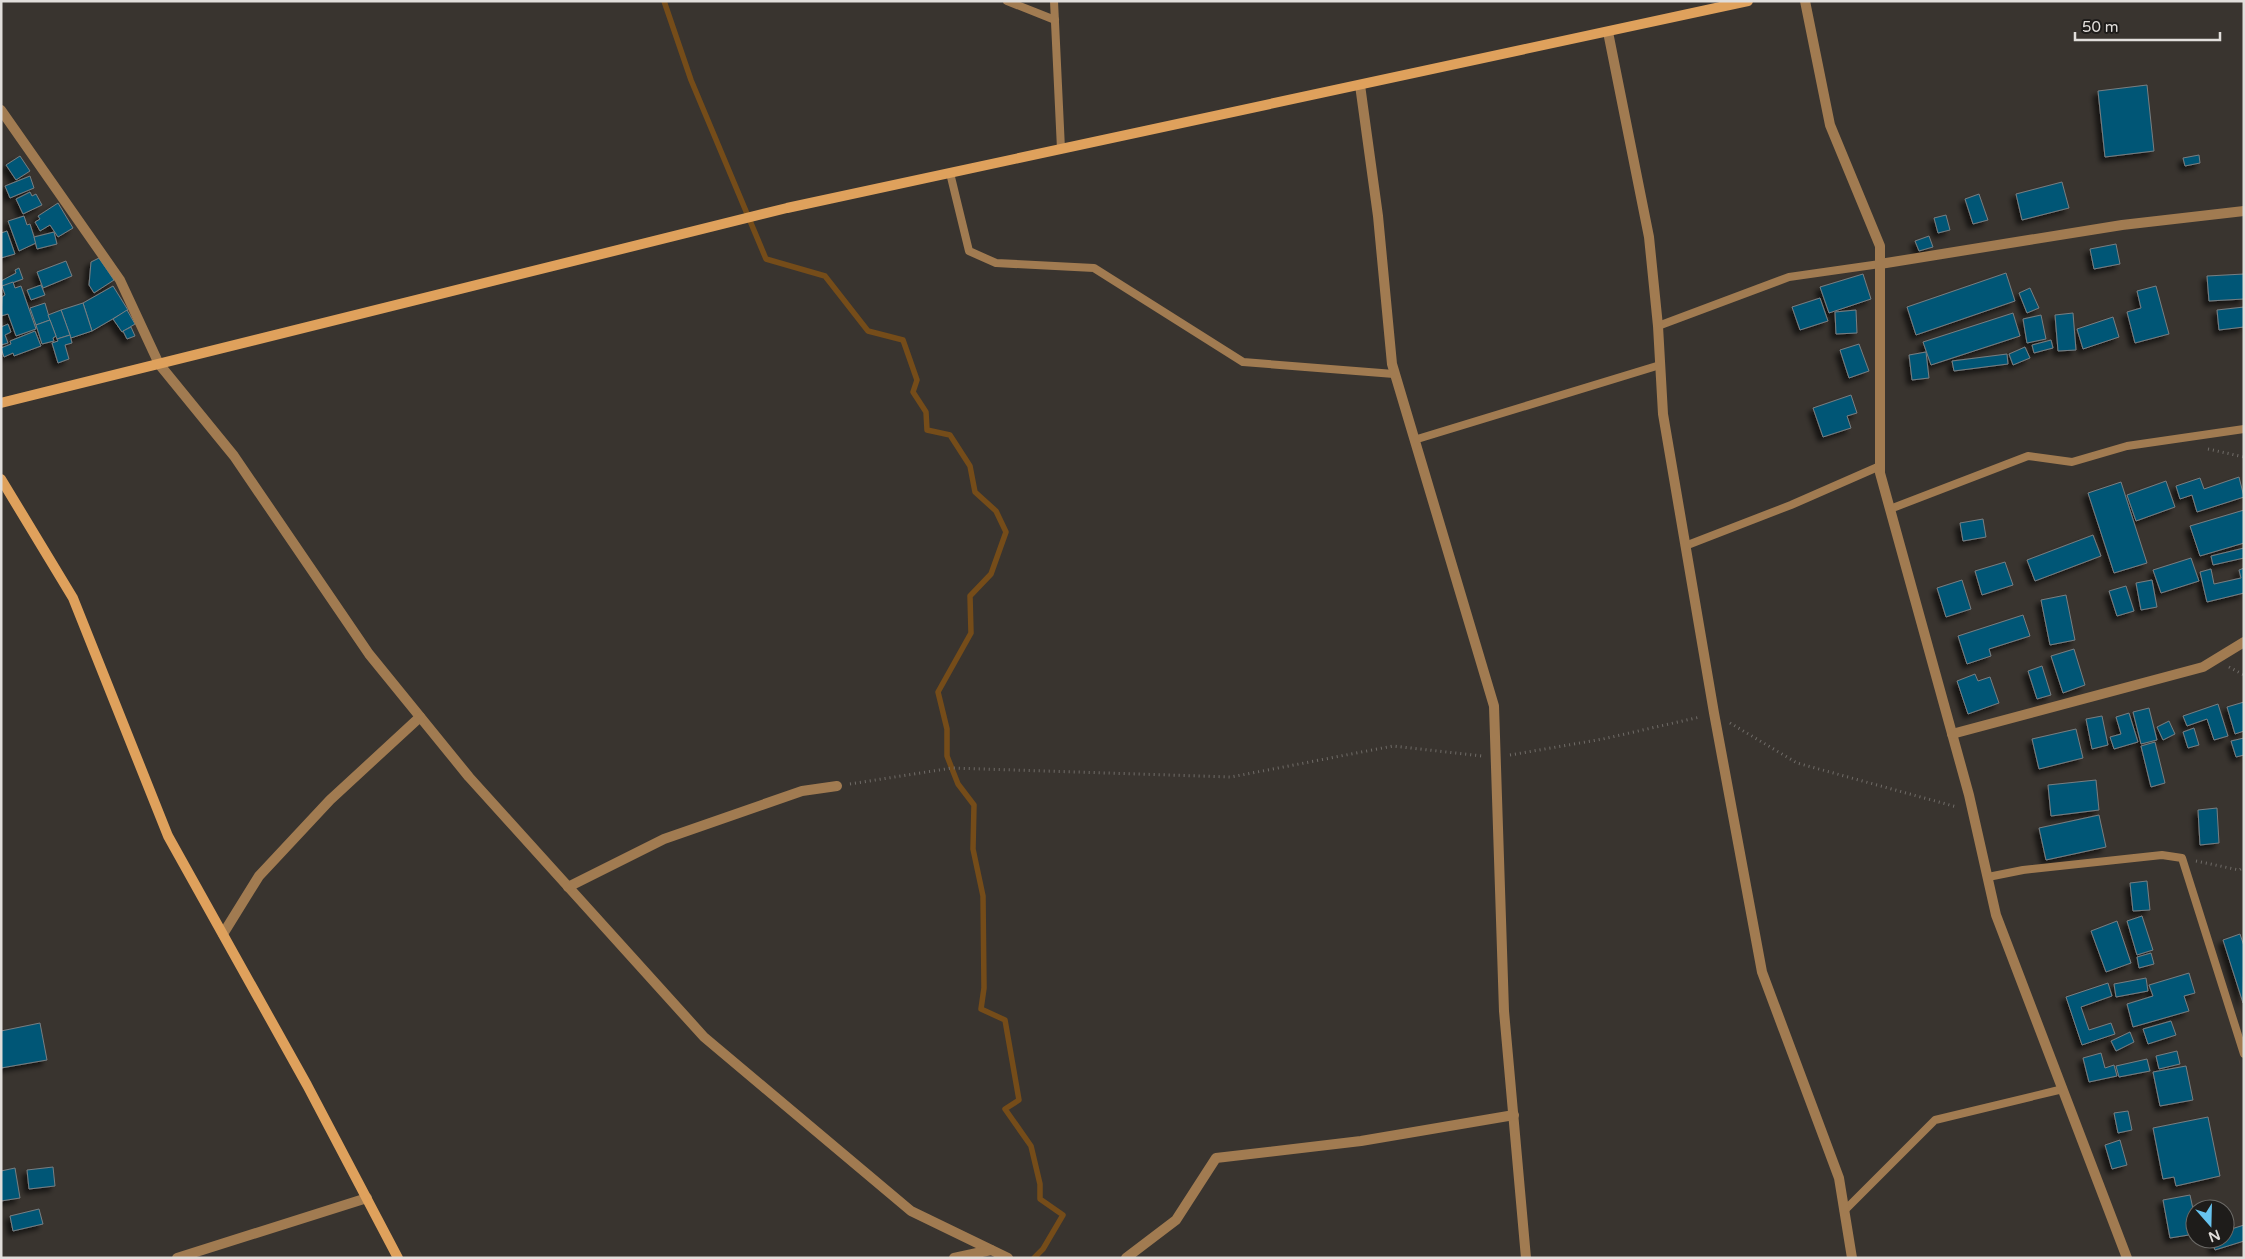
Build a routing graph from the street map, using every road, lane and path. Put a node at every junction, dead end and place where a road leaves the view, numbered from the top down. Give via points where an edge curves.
1 (1007, 1) edge
2 (1054, 1) edge
3 (1748, 1) edge
4 (1805, 1) edge
5 (1717, 5) edge
6 (1055, 20) junction
7 (1608, 32) junction
8 (1360, 85) junction
9 (1, 110) edge
10 (1061, 150) junction
11 (950, 173) junction
12 (2244, 211) edge
13 (1880, 264) junction
14 (1658, 326) junction
15 (159, 364) junction
16 (1660, 365) junction
17 (1394, 374) junction
18 (1, 403) edge
19 (2244, 429) edge
20 (1414, 440) junction
21 (1880, 466) junction
22 (1, 479) edge
23 (1890, 508) junction
24 (1685, 546) junction
25 (2244, 642) edge
26 (1714, 713) junction
27 (420, 717) junction
28 (1952, 734) junction
29 (1496, 758) junction
30 (837, 786) joint
31 (1972, 811) junction
32 (2182, 858) junction
33 (2244, 868) edge
34 (1988, 877) junction
35 (568, 887) junction
36 (223, 934) junction
37 (2244, 1054) edge
38 (2063, 1089) junction
39 (1514, 1115) junction
40 (367, 1198) junction
41 (1844, 1211) junction
42 (991, 1250) junction
43 (177, 1258) edge
44 (398, 1258) edge
45 (954, 1258) edge
46 (1008, 1258) edge
47 (1126, 1258) edge
48 (1526, 1258) edge
49 (1852, 1258) edge
50 (2127, 1258) edge

1 - 6 lane
2 - 6 lane
3 - 5 main road
4 - 13 street via 1830,125 1880,246
5 - 7 main road
6 - 10 lane
7 - 8 main road
7 - 14 street via 1649,237
8 - 10 main road
8 - 17 street via 1378,216
9 - 15 street via 120,280
10 - 11 main road
11 - 15 main road via 788,208
11 - 17 lane via 969,251 996,263 1094,268 1243,362
12 - 13 street via 2122,225
13 - 14 lane via 1789,277
13 - 21 street
14 - 16 street
15 - 18 main road
15 - 27 street via 234,456 369,654
16 - 20 lane
16 - 24 street via 1663,414
17 - 20 street
19 - 23 lane via 2127,446 2072,462 2028,456
20 - 29 street via 1494,706
21 - 23 street
21 - 24 lane
22 - 36 main road via 73,598 168,836
23 - 28 street
24 - 26 street
25 - 28 street via 2203,667
26 - 29 path via 1603,739
26 - 31 path via 1797,763
26 - 41 street via 1762,972 1839,1178
27 - 35 street via 469,778
27 - 36 street via 330,800 259,876
28 - 31 street
29 - 30 path via 1393,746 1231,777 952,768
29 - 39 street via 1504,1011
30 - 35 street via 802,791 664,839
31 - 34 street
32 - 33 path via 2239,870
32 - 34 lane via 2162,854
32 - 37 lane
34 - 38 street via 1996,915
35 - 42 street via 704,1037 911,1211
36 - 40 main road
38 - 41 lane via 1935,1120
38 - 50 street
39 - 47 street via 1361,1141 1216,1158 1176,1220
39 - 48 street
40 - 43 street
40 - 44 main road
41 - 49 street
42 - 45 street
42 - 46 street

